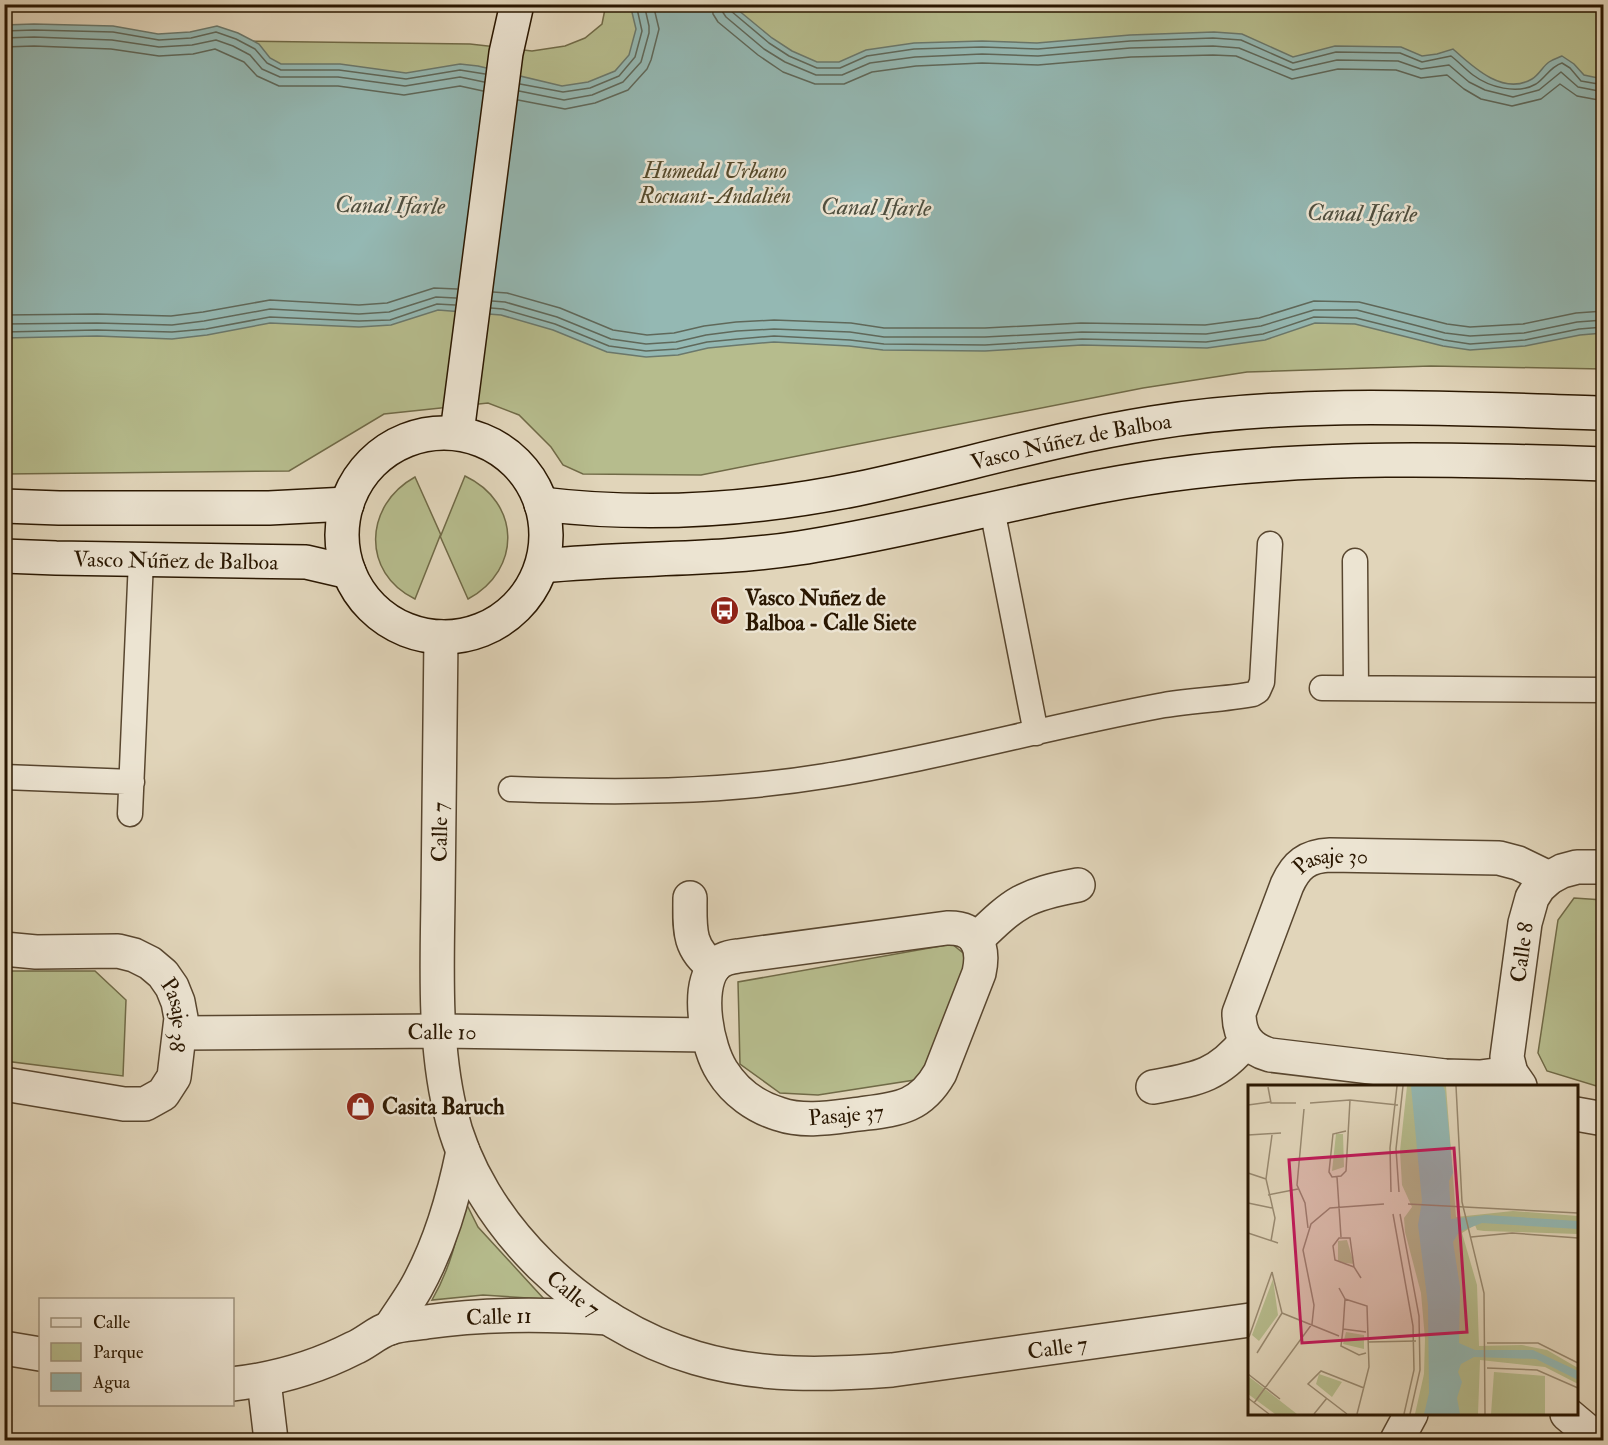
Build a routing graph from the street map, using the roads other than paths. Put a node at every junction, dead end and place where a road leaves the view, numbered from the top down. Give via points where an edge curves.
1 (517, 4) edge
2 (1604, 413) edge
3 (457, 433) junction
4 (1604, 465) edge
5 (347, 504) junction
6 (542, 504) junction
7 (4, 506) edge
8 (992, 509) junction
9 (1270, 544) dead end
10 (4, 556) edge
11 (141, 560) junction
12 (1355, 561) dead end
13 (542, 566) junction
14 (349, 572) junction
15 (441, 637) junction
16 (1322, 688) dead end
17 (1356, 688) junction
18 (1604, 690) edge
19 (1036, 733) junction
20 (4, 777) edge
21 (132, 782) junction
22 (511, 789) dead end
23 (130, 814) dead end
24 (1604, 867) edge
25 (1549, 878) junction
26 (1078, 885) dead end
27 (690, 898) dead end
28 (976, 940) junction
29 (4, 949) edge
30 (714, 967) junction
31 (441, 1031) junction
32 (180, 1033) junction
33 (706, 1035) junction
34 (1246, 1041) junction
35 (1515, 1080) edge
36 (4, 1084) edge
37 (1153, 1087) dead end
38 (1578, 1114) edge
39 (1604, 1119) edge
40 (463, 1151) junction
41 (608, 1318) junction
42 (1248, 1320) edge
43 (390, 1328) junction
44 (4, 1347) edge
45 (39, 1354) edge
46 (248, 1382) edge
47 (1410, 1415) edge
48 (1568, 1415) edge
49 (271, 1440) edge
50 (1397, 1440) edge
51 (1598, 1440) edge

1 - 3 street via 506,53
2 - 6 street, Vasco Núñez de Balboa via 1444,408 1212,415 1101,432 802,499 654,511
3 - 5 street via 422,435 390,449 364,473
3 - 6 street via 489,443 516,462
4 - 8 street via 1420,461 1268,465 1117,483
5 - 7 street via 269,508
5 - 14 street via 342,538
6 - 13 street via 546,545
8 - 13 street via 799,548
8 - 19 lane
9 - 19 lane via 1262,682 1258,691 1159,706
10 - 11 street, Vasco Núñez de Balboa
11 - 14 street, Vasco Núñez de Balboa via 296,562
11 - 21 lane
12 - 17 lane
13 - 15 street via 527,595 503,619 474,633
14 - 15 street via 358,590 385,619 403,628
15 - 31 street, Calle 7 via 437,966
16 - 17 lane
17 - 18 lane
19 - 22 lane via 876,767 768,784 597,792
20 - 21 lane
21 - 23 lane
24 - 25 street via 1576,867
25 - 34 street, Pasaje 30 via 1499,858 1309,858 1293,872 1287,885 1239,1013 1240,1032
25 - 35 street, Calle 8 via 1532,898 1525,923 1508,1042 1507,1058
26 - 28 street via 1025,898
27 - 30 street via 693,943 700,956
28 - 30 street via 968,932 946,928 729,957
28 - 33 street, Pasaje 37 via 980,949 979,973 940,1072 921,1098 906,1106 818,1119 781,1115 763,1108 734,1086 717,1063
29 - 32 street, Pasaje 38 via 118,951 134,955 150,963 172,987 181,1018
30 - 33 street, Pasaje 37 via 706,990
31 - 32 street, Calle 10
31 - 33 street, Calle 10
31 - 40 street, Calle 7 via 448,1102
32 - 36 street, Pasaje 38 via 174,1077 163,1094 145,1104
34 - 35 street via 1270,1055
34 - 37 street via 1215,1071
38 - 39 street
40 - 41 street, Calle 7 via 503,1222 524,1247 574,1294
40 - 43 street, Calle 11 via 436,1248 416,1289
41 - 42 street, Calle 7 via 653,1342 695,1358 794,1374 892,1370
41 - 43 street, Calle 11 via 504,1315 450,1318
43 - 46 street, Calle 11 via 360,1346 297,1373
44 - 45 street
46 - 49 street
47 - 50 street
48 - 51 street

